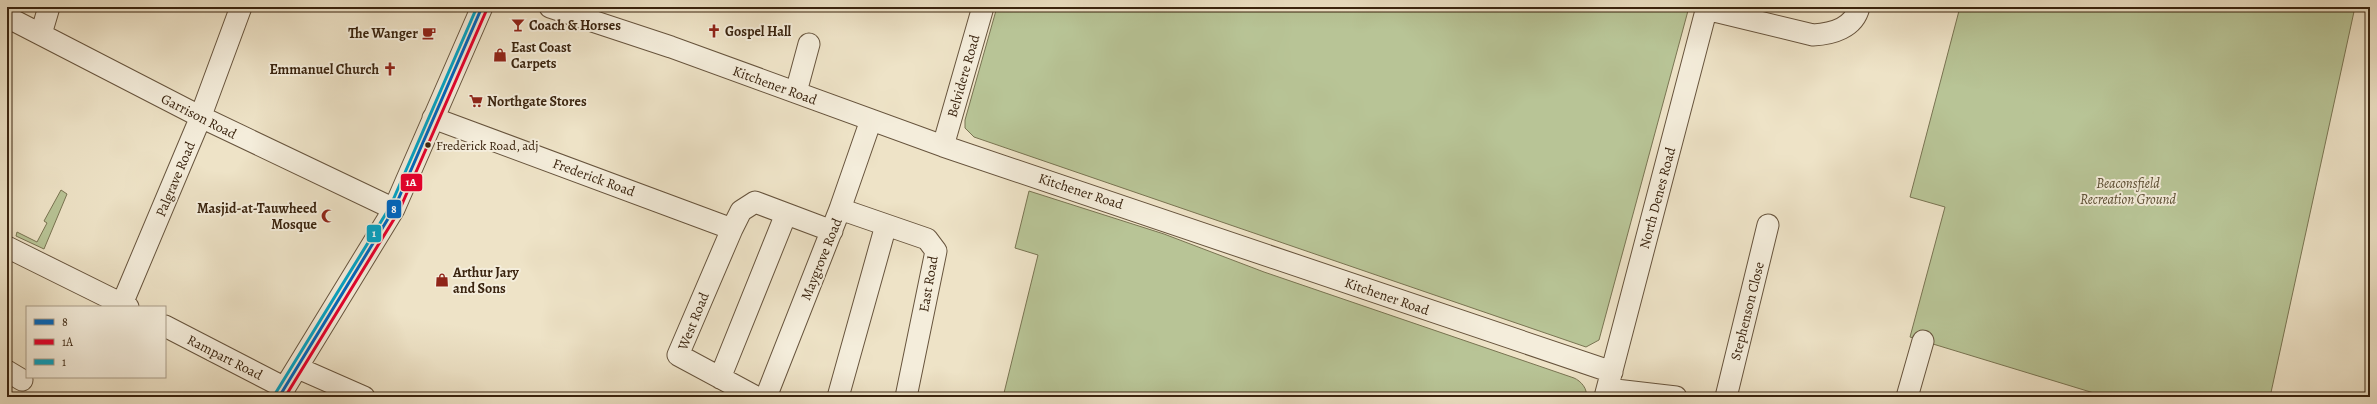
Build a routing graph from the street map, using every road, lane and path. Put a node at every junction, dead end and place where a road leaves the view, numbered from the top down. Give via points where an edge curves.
1 (49, 7) edge
2 (241, 7) edge
3 (482, 7) edge
4 (550, 7) edge
5 (983, 7) edge
6 (1859, 7) edge
7 (1707, 8) edge
8 (7, 17) edge
9 (41, 34) junction
10 (809, 44) dead end
11 (796, 92) junction
12 (201, 118) junction
13 (433, 118) junction
14 (871, 120) junction
15 (943, 146) junction
16 (394, 209) junction
17 (840, 209) junction
18 (786, 214) junction
19 (886, 225) junction
20 (1768, 225) dead end
21 (732, 229) junction
22 (832, 231) junction
23 (7, 247) edge
24 (125, 305) edge
25 (166, 327) edge
26 (1923, 341) dead end
27 (298, 368) junction
28 (720, 378) junction
29 (1608, 386) edge
30 (282, 392) edge
31 (364, 397) edge
32 (756, 397) edge
33 (766, 397) edge
34 (838, 397) edge
35 (906, 397) edge
36 (1676, 397) edge
37 (1726, 397) edge
38 (1907, 397) edge

1 - 9 street
2 - 12 street, Palgrave Road
3 - 13 street
4 - 11 street, Kitchener Road
5 - 15 street, Belvidere Road
6 - 7 street via 1857,16 1840,30 1813,35
7 - 29 street, North Denes Road
8 - 9 street, Garrison Road
9 - 12 street, Garrison Road
10 - 11 street
11 - 14 street, Kitchener Road
12 - 16 street, Garrison Road
12 - 24 street, Palgrave Road
13 - 16 street
13 - 21 street, Frederick Road
14 - 15 street, Kitchener Road
14 - 17 street, Maygrove Road
15 - 29 street, Kitchener Road
16 - 27 street
17 - 19 street, East Road
17 - 22 street, Maygrove Road
18 - 21 street via 755,202 741,211
18 - 22 street
18 - 28 street
19 - 34 street
19 - 35 street, East Road via 927,239 936,251
20 - 37 street, Stephenson Close
21 - 28 street, West Road via 678,355
22 - 33 street, Maygrove Road
23 - 24 street
25 - 30 street, Rampart Road
26 - 38 street
27 - 30 street
27 - 31 street
28 - 32 street, West Road
29 - 36 street, Kitchener Road

